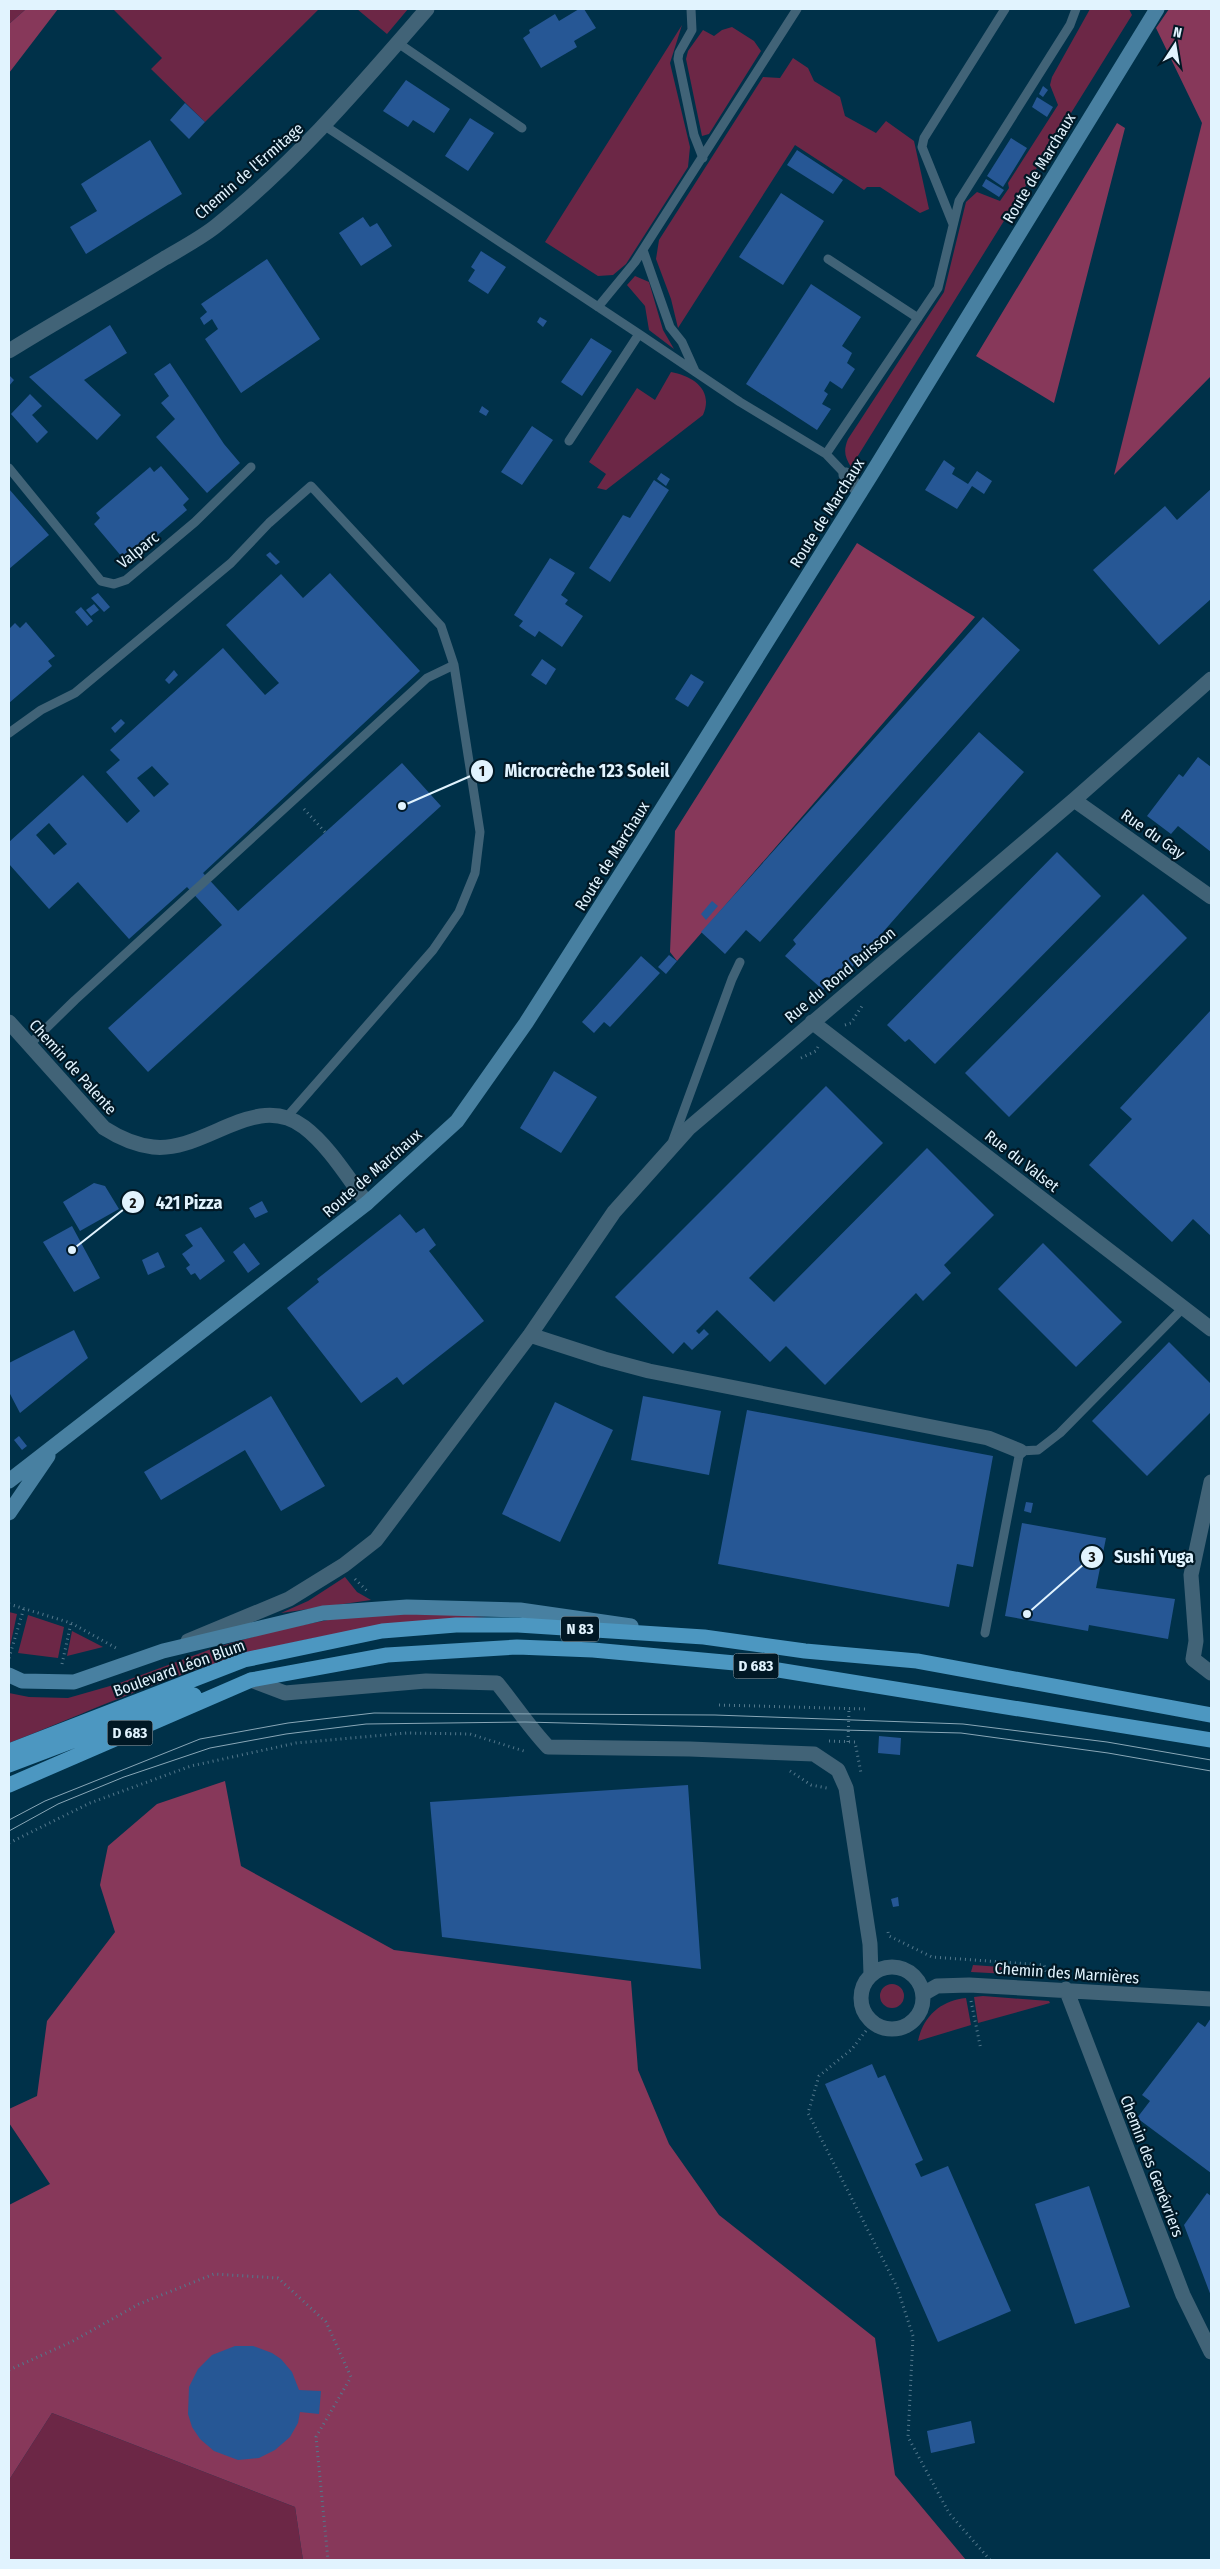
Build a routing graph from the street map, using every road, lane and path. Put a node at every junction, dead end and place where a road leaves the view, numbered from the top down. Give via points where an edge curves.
1 (427, 9) edge
2 (691, 9) edge
3 (797, 9) edge
4 (1005, 9) edge
5 (1076, 9) edge
6 (1157, 9) edge
7 (398, 43) junction
8 (325, 126) junction
9 (522, 128) dead end
10 (703, 158) junction
11 (953, 224) junction
12 (643, 250) junction
13 (828, 259) dead end
14 (598, 307) junction
15 (918, 318) junction
16 (639, 334) junction
17 (9, 351) edge
18 (695, 371) junction
19 (570, 441) dead end
20 (826, 454) junction
21 (251, 467) dead end
22 (9, 468) edge
23 (846, 475) joint
24 (860, 492) junction
25 (454, 665) junction
26 (1211, 679) edge
27 (9, 733) edge
28 (295, 799) junction
29 (1074, 800) junction
30 (325, 832) dead end
31 (1211, 897) edge
32 (740, 962) dead end
33 (9, 1022) edge
34 (812, 1022) junction
35 (29, 1045) junction
36 (286, 1118) junction
37 (670, 1149) junction
38 (367, 1203) junction
39 (1184, 1308) junction
40 (1211, 1329) edge
41 (530, 1334) junction
42 (53, 1448) junction
43 (1020, 1451) junction
44 (9, 1481) edge
45 (1211, 1482) edge
46 (9, 1513) edge
47 (9, 1604) edge
48 (24, 1608) junction
49 (71, 1623) junction
50 (985, 1633) dead end
51 (704, 1637) junction
52 (119, 1650) dead end
53 (163, 1651) junction
54 (9, 1659) edge
55 (61, 1667) dead end
56 (1211, 1673) edge
57 (9, 1675) edge
58 (251, 1680) junction
59 (719, 1705) dead end
60 (849, 1709) junction
61 (865, 1709) dead end
62 (1211, 1715) edge
63 (1211, 1740) edge
64 (9, 1751) edge
65 (536, 1754) dead end
66 (9, 1765) edge
67 (783, 1768) dead end
68 (861, 1777) dead end
69 (9, 1785) edge
70 (837, 1790) dead end
71 (9, 1843) edge
72 (887, 1927) dead end
73 (872, 1974) junction
74 (1051, 1988) junction
75 (1066, 1989) junction
76 (923, 1994) junction
77 (970, 1998) dead end
78 (1211, 1999) edge
79 (872, 2023) junction
80 (981, 2050) dead end
81 (1211, 2352) edge
82 (9, 2370) edge
83 (328, 2560) edge
84 (990, 2560) edge

1 - 7 street, Chemin de l'Ermitage
2 - 10 lane via 692,30 678,59 694,136
3 - 10 lane
4 - 11 lane via 924,138 922,147
5 - 11 lane via 1070,25 959,201
6 - 24 main road, Route de Marchaux
7 - 8 street, Chemin de l'Ermitage
7 - 9 lane
8 - 14 lane
8 - 17 street, Chemin de l'Ermitage via 275,176 215,227
10 - 12 lane
11 - 15 lane via 938,288
12 - 14 lane
12 - 18 lane via 670,327 682,342
13 - 15 lane
14 - 16 lane
15 - 20 lane
16 - 18 lane
16 - 19 lane
18 - 20 lane
20 - 23 lane
21 - 22 lane, Valparc via 188,528 126,580 114,584 101,581
23 - 24 street
24 - 38 main road, Route de Marchaux via 526,1023 457,1121
25 - 27 lane via 441,626 311,486 231,563 82,686
25 - 28 lane via 427,678
25 - 36 lane via 480,832 475,873 459,912 433,950
26 - 29 street, Rue du Rond Buisson
28 - 30 path
28 - 35 lane
29 - 31 street, Rue du Gay
29 - 34 street, Rue du Rond Buisson
32 - 37 lane
33 - 35 street, Chemin de Palente
34 - 37 street, Rue du Rond Buisson via 689,1128
34 - 39 street, Rue du Valset
35 - 36 street, Chemin de Palente via 104,1128 119,1138 153,1147 176,1146 239,1120 263,1116
36 - 38 street, Chemin de Palente via 304,1127 318,1140
37 - 41 street, Rue du Rond Buisson via 614,1212
38 - 42 main road, Route de Marchaux
39 - 40 street, Rue du Valset
39 - 43 lane via 1060,1433 1038,1450
41 - 43 street via 649,1372 988,1438
41 - 53 street, Rue du Rond Buisson via 376,1540 344,1565 289,1599
42 - 44 main road, Route de Marchaux
42 - 46 main road, Route de Marchaux
43 - 50 lane
45 - 56 street via 1191,1575 1196,1641 1193,1659
47 - 48 path
48 - 49 path
48 - 54 path
49 - 52 path
49 - 55 path
51 - 53 main road, D 683 via 520,1610 408,1607 323,1613
51 - 62 main road, D 683 via 917,1661
51 - 64 main road, Boulevard Léon Blum / N 83 via 518,1625 456,1625 382,1631 244,1660
53 - 57 main road, D 683 via 74,1682 22,1681
58 - 63 main road, D 683 via 387,1655 517,1646 593,1650 745,1664
58 - 66 main road, Boulevard Léon Blum via 193,1695
58 - 69 main road, D 683
58 - 73 street via 284,1693 426,1682 497,1684 548,1747 814,1754 838,1770 846,1788
59 - 60 path
60 - 61 path
60 - 68 path via 848,1742 855,1742
65 - 71 path via 470,1734 407,1733 296,1743 191,1766 90,1803
67 - 70 path via 811,1785
72 - 74 path via 889,1936 932,1958 1044,1965
73 - 76 street via 888,1967 904,1969 917,1979
73 - 79 street via 860,1998 862,2008
74 - 75 street, Chemin des Marnières
74 - 76 street, Chemin des Marnières via 937,1986
75 - 78 street, Chemin des Marnières
75 - 81 street, Chemin des Genévriers via 1183,2295
76 - 79 street via 920,2012 908,2026 890,2030
77 - 80 path
79 - 84 path via 852,2049 819,2076 808,2113 897,2287 913,2336 908,2437 949,2513
82 - 83 path via 73,2341 139,2304 214,2274 278,2278 326,2322 351,2377 316,2437

